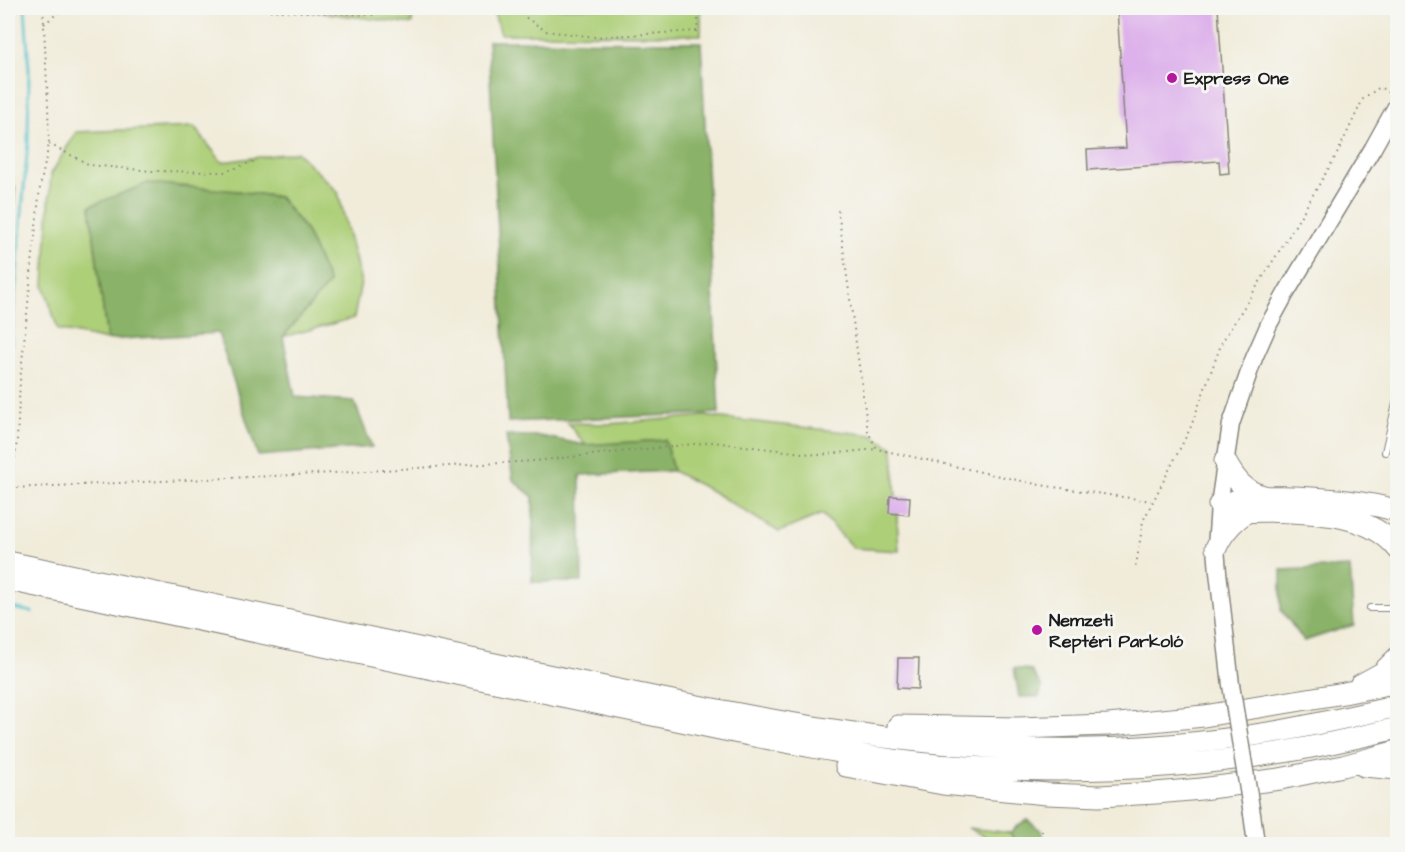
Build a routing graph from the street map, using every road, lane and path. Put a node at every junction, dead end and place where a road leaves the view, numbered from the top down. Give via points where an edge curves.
1 (43, 8) edge
2 (69, 8) edge
3 (234, 8) edge
4 (379, 8) edge
5 (519, 8) edge
6 (699, 8) edge
7 (44, 24) junction
8 (1393, 98) edge
9 (49, 144) junction
10 (255, 161) dead end
11 (838, 210) dead end
12 (1398, 395) edge
13 (877, 449) junction
14 (1385, 452) dead end
15 (1225, 461) junction
16 (11, 488) junction
17 (8, 494) edge
18 (1264, 496) junction
19 (1152, 501) junction
20 (1219, 505) junction
21 (1248, 511) junction
22 (1398, 511) edge
23 (1216, 548) junction
24 (1398, 549) edge
25 (8, 562) edge
26 (1136, 566) dead end
27 (8, 580) edge
28 (1370, 608) dead end
29 (1398, 608) edge
30 (1398, 657) edge
31 (1398, 682) edge
32 (1344, 693) junction
33 (1398, 706) edge
34 (740, 724) junction
35 (1398, 728) edge
36 (1398, 751) edge
37 (1343, 766) junction
38 (1398, 769) edge
39 (1042, 831) dead end
40 (1041, 844) edge
41 (1256, 844) edge

1 - 7 path
2 - 7 path
3 - 4 path via 372,15
5 - 6 path via 546,31 595,37 697,31
7 - 9 path
8 - 15 main road via 1372,148 1269,324 1231,424
8 - 19 path via 1380,87 1363,99 1337,154 1222,342 1190,429
9 - 10 path via 90,165 152,171 224,172
9 - 16 path via 40,187
11 - 13 path via 868,432
12 - 14 lane
13 - 16 path via 818,455 713,442 534,461
13 - 19 path via 1040,485
15 - 18 highway via 1242,486
15 - 20 main road
16 - 17 path
18 - 20 highway
18 - 22 highway via 1339,499
19 - 26 path via 1143,520
20 - 21 highway
20 - 23 main road
21 - 23 highway via 1221,536
21 - 24 highway via 1342,517 1370,527
23 - 41 main road, bridge via 1231,685
25 - 34 highway
27 - 34 highway
28 - 29 lane
30 - 32 highway via 1382,673
31 - 32 highway
32 - 34 highway via 1204,716 1108,725 864,725 779,712
33 - 34 highway via 1277,731 1185,743 1078,749 946,744
34 - 35 highway via 841,752 934,764 1075,770 1193,764 1277,753
34 - 37 highway via 762,747 943,784 1047,794 1099,796 1179,791 1280,779
36 - 37 highway
37 - 38 highway
39 - 40 path

